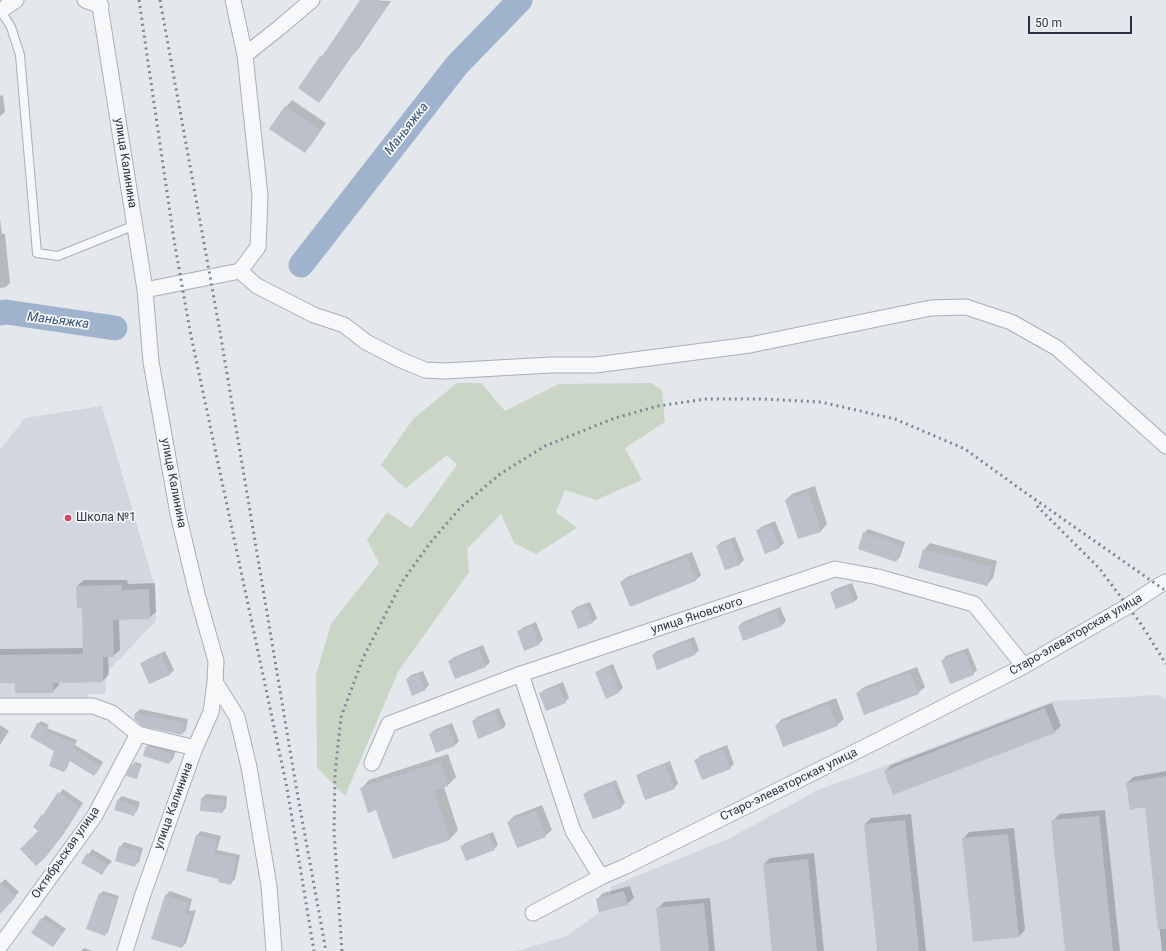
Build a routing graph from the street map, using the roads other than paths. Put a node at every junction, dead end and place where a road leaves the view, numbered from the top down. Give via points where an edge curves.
1 (16, 0) edge
2 (85, 0) edge
3 (233, 0) edge
4 (312, 0) edge
5 (100, 3) edge
6 (1, 11) edge
7 (245, 55) junction
8 (135, 225) junction
9 (240, 271) junction
10 (145, 290) junction
11 (1166, 446) edge
12 (1166, 582) edge
13 (1024, 666) junction
14 (521, 674) junction
15 (215, 682) junction
16 (0, 706) edge
17 (138, 734) junction
18 (195, 748) junction
19 (372, 763) dead end
20 (601, 877) junction
21 (533, 913) dead end
22 (0, 946) edge
23 (125, 951) edge
24 (274, 951) edge

1 - 6 street
2 - 5 street
3 - 7 street
4 - 7 street
5 - 8 street, улица Калинина
6 - 8 lane via 11,27 20,54 37,253 58,256
7 - 9 street via 260,196 258,246
8 - 10 street, улица Калинина
9 - 10 street
9 - 11 street via 258,286 314,315 344,325 366,342 402,360 425,370 444,371 603,364 750,345 932,308 966,307 1011,322 1057,348
10 - 15 street, улица Калинина via 150,362 176,506 216,661
12 - 13 street, Старо-элеваторская улица
13 - 14 street, улица Яновского via 974,604 878,577 835,569
13 - 20 street, Старо-элеваторская улица
14 - 19 street, улица Яновского via 389,724
14 - 20 street via 573,831
15 - 18 street, улица Калинина via 211,712
15 - 24 street via 238,717 249,767 269,886
16 - 17 street via 92,706 112,713
17 - 18 street
17 - 22 street, Октябрьская улица via 94,817
18 - 23 street, улица Калинина
20 - 21 street, Старо-элеваторская улица

